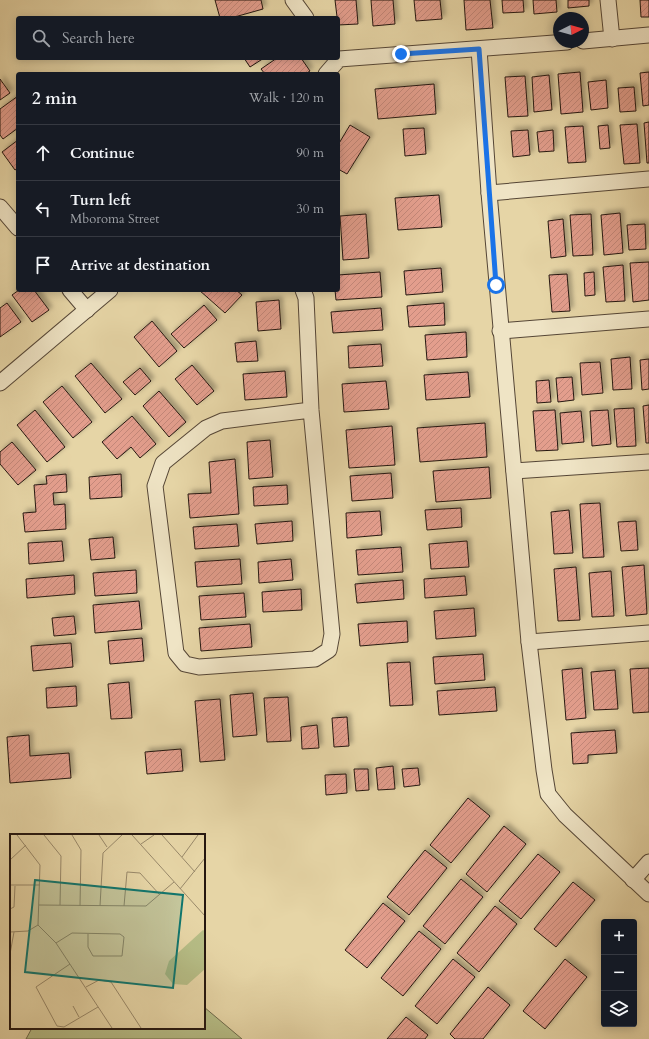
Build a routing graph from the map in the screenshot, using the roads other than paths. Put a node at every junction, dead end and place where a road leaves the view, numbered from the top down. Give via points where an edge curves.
1 (293, 0) edge
2 (608, 0) edge
3 (305, 16) edge
4 (649, 35) edge
5 (612, 38) junction
6 (589, 40) edge
7 (553, 43) edge
8 (479, 49) junction
9 (340, 58) edge
10 (336, 60) edge
11 (328, 72) edge
12 (649, 179) edge
13 (489, 193) junction
14 (0, 207) edge
15 (16, 226) edge
16 (72, 292) edge
17 (108, 292) edge
18 (304, 292) edge
19 (87, 310) junction
20 (649, 319) edge
21 (500, 331) junction
22 (0, 383) edge
23 (311, 410) junction
24 (649, 462) edge
25 (514, 471) junction
26 (649, 633) edge
27 (529, 642) junction
28 (649, 862) edge
29 (633, 880) junction
30 (649, 894) edge

1 - 3 street
2 - 5 street
4 - 5 street
5 - 6 street
7 - 8 street
8 - 9 street
8 - 13 street
10 - 11 street
12 - 13 street
13 - 21 street
14 - 15 street
16 - 19 street
17 - 19 street
18 - 23 street
19 - 22 street
20 - 21 street
21 - 25 street
23 - 23 street via 332,634 329,650 315,659 199,667 185,664 176,654 155,486 164,463 206,428 222,421
24 - 25 street
25 - 27 street
26 - 27 street
27 - 29 street via 548,794 565,815
28 - 29 street
29 - 30 street

